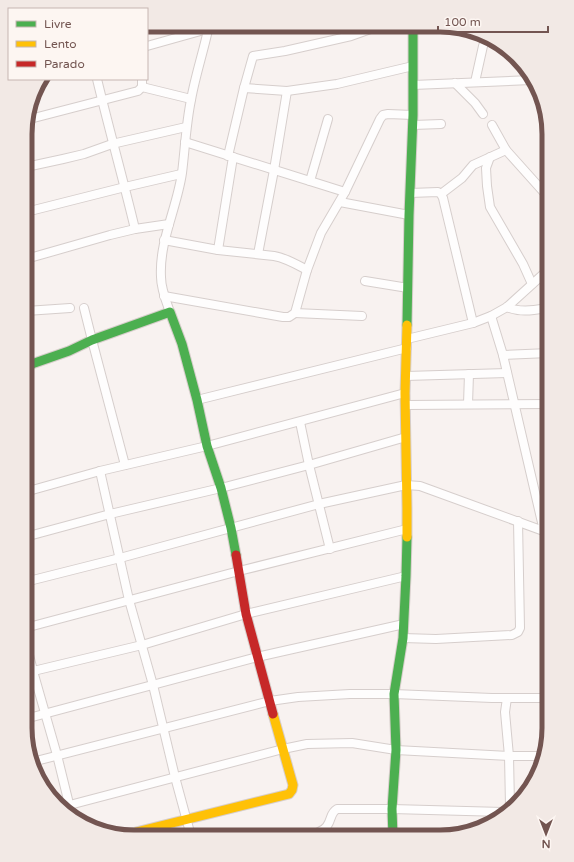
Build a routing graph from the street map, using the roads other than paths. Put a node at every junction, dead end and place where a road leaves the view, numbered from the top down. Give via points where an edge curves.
1 (200, 32) edge
2 (208, 32) edge
3 (362, 32) edge
4 (413, 32) edge
5 (484, 43) edge
6 (148, 46) edge
7 (413, 66) junction
8 (97, 80) edge
9 (526, 80) edge
10 (475, 82) junction
11 (142, 83) edge
12 (455, 83) junction
13 (413, 85) junction
14 (244, 88) junction
15 (287, 91) junction
16 (191, 99) junction
17 (102, 101) junction
18 (483, 114) dead end
19 (413, 115) junction
20 (33, 118) edge
21 (328, 119) dead end
22 (441, 124) dead end
23 (412, 125) junction
24 (492, 125) dead end
25 (186, 127) junction
26 (185, 142) junction
27 (112, 144) junction
28 (506, 150) junction
29 (230, 156) junction
30 (490, 158) junction
31 (32, 166) edge
32 (274, 170) junction
33 (182, 174) junction
34 (310, 181) junction
35 (124, 187) junction
36 (542, 190) edge
37 (345, 192) junction
38 (410, 193) junction
39 (441, 194) junction
40 (340, 202) junction
41 (32, 210) edge
42 (409, 214) junction
43 (169, 224) junction
44 (135, 229) junction
45 (164, 240) junction
46 (218, 250) junction
47 (258, 254) junction
48 (32, 258) edge
49 (307, 270) junction
50 (542, 275) edge
51 (365, 281) dead end
52 (532, 284) junction
53 (408, 288) junction
54 (164, 296) junction
55 (506, 307) junction
56 (70, 308) dead end
57 (84, 308) dead end
58 (542, 308) edge
59 (32, 311) edge
60 (170, 312) junction
61 (295, 313) junction
62 (362, 316) dead end
63 (491, 316) junction
64 (473, 323) junction
65 (407, 339) junction
66 (92, 340) junction
67 (407, 348) junction
68 (542, 353) edge
69 (503, 355) junction
70 (32, 364) edge
71 (507, 373) junction
72 (469, 374) junction
73 (406, 376) junction
74 (405, 393) junction
75 (197, 400) junction
76 (406, 404) junction
77 (468, 404) junction
78 (514, 404) junction
79 (542, 404) edge
80 (300, 422) junction
81 (406, 437) junction
82 (207, 446) junction
83 (125, 465) junction
84 (309, 466) junction
85 (100, 471) junction
86 (406, 485) junction
87 (221, 488) junction
88 (32, 490) edge
89 (319, 504) junction
90 (110, 514) junction
91 (542, 516) edge
92 (518, 521) junction
93 (231, 528) junction
94 (407, 529) junction
95 (542, 530) edge
96 (32, 535) edge
97 (330, 549) junction
98 (120, 558) junction
99 (239, 571) junction
100 (406, 576) junction
101 (32, 580) edge
102 (129, 600) junction
103 (246, 614) junction
104 (404, 624) junction
105 (32, 626) edge
106 (403, 638) junction
107 (142, 645) junction
108 (257, 657) junction
109 (32, 671) edge
110 (32, 680) edge
111 (153, 685) junction
112 (394, 694) junction
113 (507, 698) junction
114 (542, 698) edge
115 (270, 701) junction
116 (45, 714) junction
117 (32, 717) edge
118 (164, 728) junction
119 (283, 749) junction
120 (396, 750) junction
121 (57, 755) junction
122 (509, 756) junction
123 (538, 756) edge
124 (37, 760) edge
125 (175, 777) junction
126 (64, 802) edge
127 (510, 802) edge
128 (68, 805) edge
129 (392, 809) junction
130 (498, 812) edge
131 (187, 820) junction
132 (145, 830) edge
133 (190, 830) edge
134 (321, 830) edge
135 (393, 830) edge

1 - 6 street
2 - 16 street
3 - 14 street via 285,51 253,56
4 - 7 street
5 - 10 street
7 - 13 street
7 - 15 street via 336,84
8 - 17 street
9 - 10 street
10 - 12 street
11 - 16 street
11 - 17 street via 138,91
12 - 13 street
12 - 18 street
13 - 19 street
14 - 15 street
14 - 29 street
15 - 32 street
16 - 25 street
17 - 20 street
17 - 27 street
19 - 23 street
19 - 37 street via 383,115
21 - 34 street
22 - 23 street
23 - 38 street
24 - 28 street
25 - 26 street
25 - 27 street
26 - 29 street
26 - 33 street
27 - 31 street via 84,154
27 - 35 street
28 - 30 street
28 - 36 street
29 - 32 street
29 - 46 street
30 - 39 street via 473,165 462,178
30 - 52 street via 486,168 490,207
32 - 34 street
32 - 47 street
33 - 35 street
33 - 43 street
34 - 37 street
35 - 41 street
35 - 44 street
37 - 40 street
38 - 39 street
38 - 42 street
39 - 64 street
40 - 42 street
40 - 49 street via 321,233
42 - 53 street
43 - 44 street
43 - 45 street
44 - 48 street
45 - 46 street
45 - 54 street via 160,278
46 - 47 street
47 - 49 street via 282,258
49 - 61 street
50 - 52 street
51 - 53 street
52 - 55 street
53 - 65 street
54 - 60 street
54 - 61 street via 284,317
55 - 58 street via 514,310
55 - 63 street
56 - 59 street
57 - 66 street
60 - 66 street
60 - 75 street via 182,344
61 - 62 street
63 - 64 street
63 - 69 street
64 - 65 street
65 - 67 street
66 - 70 street
66 - 83 street
67 - 73 street
67 - 75 street
68 - 69 street
69 - 71 street
71 - 72 street
71 - 78 street
72 - 73 street
72 - 77 street
73 - 74 street
74 - 76 street
74 - 80 street
75 - 82 street
76 - 77 street
76 - 81 street
77 - 78 street
78 - 79 street
78 - 91 street
80 - 82 street
80 - 84 street
81 - 84 street
81 - 86 street
82 - 83 street
82 - 87 street
83 - 85 street
84 - 87 street
84 - 89 street
85 - 88 street
85 - 90 street
86 - 89 street
86 - 92 street via 420,486
86 - 94 street
87 - 90 street
87 - 93 street
89 - 93 street
89 - 97 street
90 - 96 street
90 - 98 street
92 - 95 street
92 - 106 street via 518,632 512,635 451,639
93 - 98 street
93 - 99 street
94 - 97 street
94 - 100 street
97 - 99 street
98 - 101 street
98 - 102 street
99 - 102 street
99 - 103 street
100 - 103 street
100 - 104 street
102 - 105 street
102 - 107 street
103 - 107 street
103 - 108 street
104 - 106 street
104 - 108 street
106 - 112 street
107 - 109 street
107 - 111 street
108 - 111 street
108 - 115 street
110 - 116 street
111 - 116 street
111 - 118 street
112 - 113 street
112 - 115 street via 342,694
112 - 120 street
113 - 114 street
113 - 122 street via 505,712
115 - 118 street
115 - 119 street
116 - 117 street
116 - 121 street
118 - 121 street
118 - 125 street
119 - 120 street via 307,744 352,744
119 - 125 street
119 - 131 street via 293,785 289,794
120 - 122 street
120 - 129 street
121 - 124 street
121 - 126 street
122 - 123 street
122 - 127 street
125 - 128 street
125 - 131 street
129 - 130 street
129 - 134 street via 337,809 327,826
129 - 135 street
131 - 132 street
131 - 133 street

